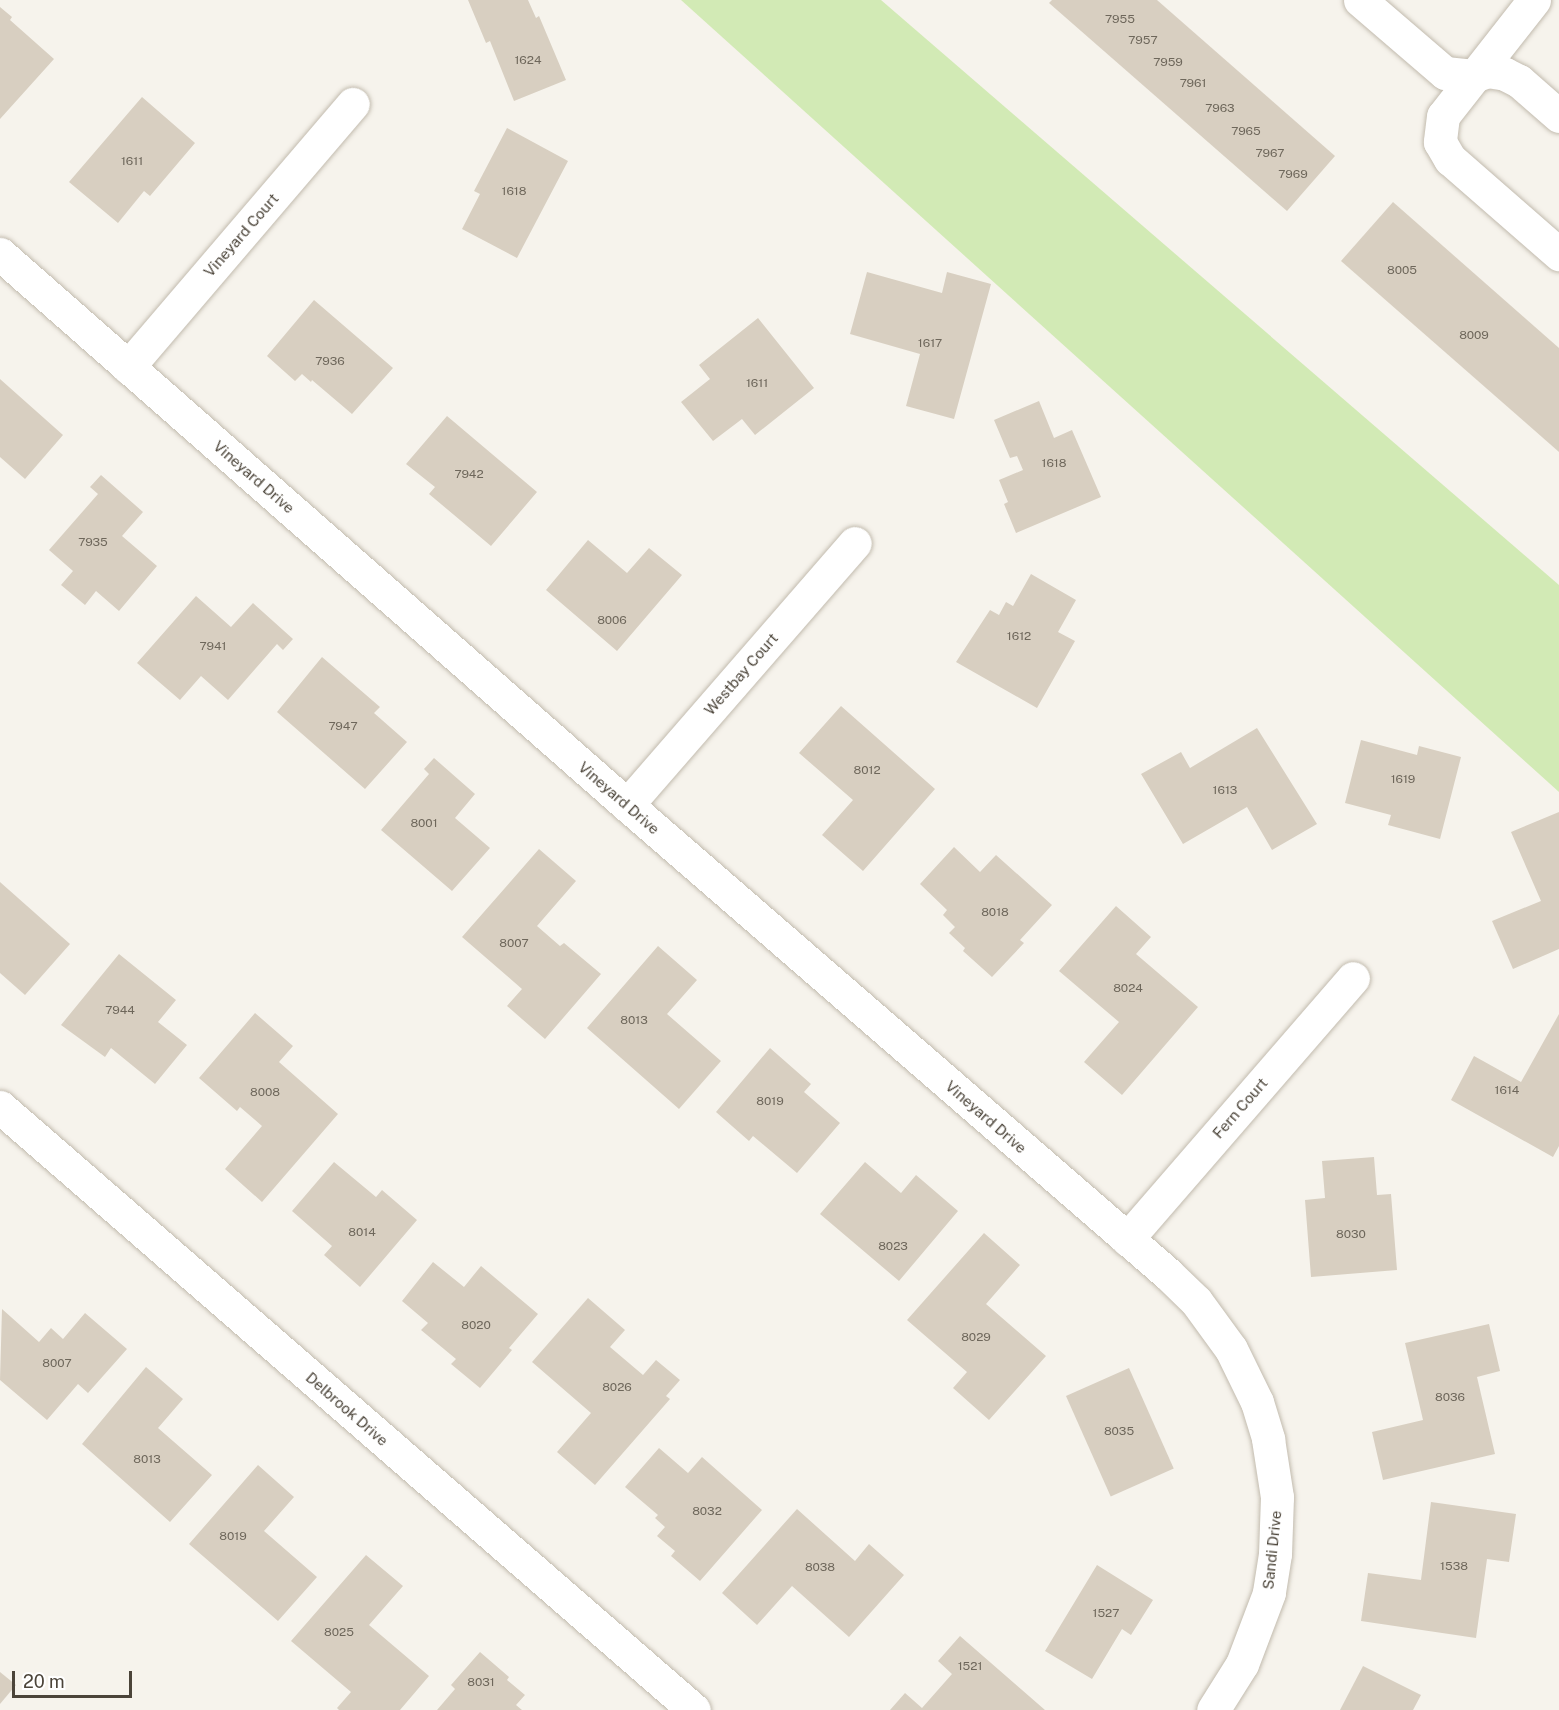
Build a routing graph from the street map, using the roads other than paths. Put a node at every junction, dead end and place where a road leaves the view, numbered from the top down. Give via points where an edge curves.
1 (1360, 0) edge
2 (1534, 0) edge
3 (1474, 76) junction
4 (354, 104) dead end
5 (1559, 116) edge
6 (0, 254) edge
7 (1559, 254) edge
8 (128, 367) junction
9 (855, 543) dead end
10 (627, 805) junction
11 (1353, 978) dead end
12 (0, 1107) edge
13 (1127, 1239) junction
14 (1231, 1349) joint
15 (694, 1710) edge
16 (1213, 1710) edge

1 - 3 street via 1445,73
2 - 3 street
3 - 5 street via 1487,71 1511,76
3 - 7 street via 1443,116 1443,149
4 - 8 street, Vineyard Court
6 - 8 street, Vineyard Drive
8 - 10 street, Vineyard Drive
9 - 10 street, Westbay Court
10 - 13 street, Vineyard Drive
11 - 13 street, Fern Court
12 - 15 street, Delbrook Drive
13 - 14 street, Vineyard Drive via 1188,1294
14 - 16 street, Sandi Drive via 1257,1402 1268,1439 1277,1497 1276,1534 1269,1593 1257,1629 1242,1664

